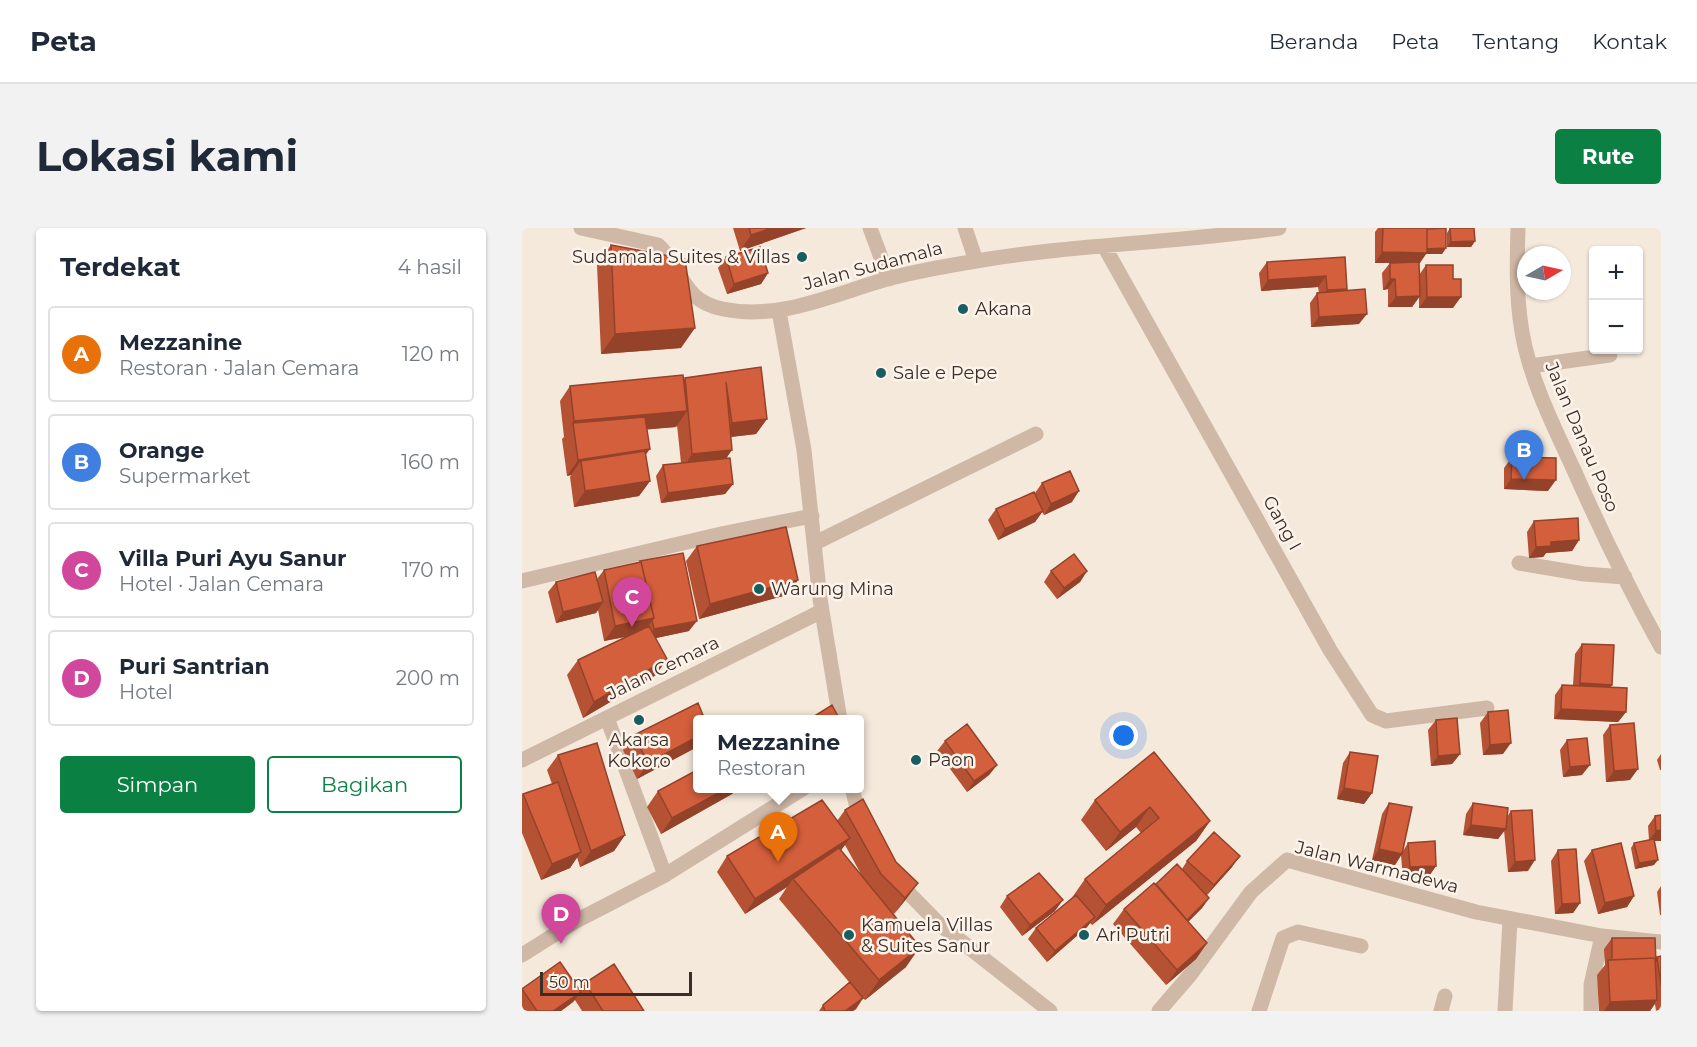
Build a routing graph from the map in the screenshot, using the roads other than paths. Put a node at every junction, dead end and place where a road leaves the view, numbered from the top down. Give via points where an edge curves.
1 (581, 228) edge
2 (870, 228) edge
3 (965, 228) edge
4 (1279, 228) edge
5 (1518, 228) edge
6 (1181, 233) edge
7 (1104, 246) junction
8 (976, 261) junction
9 (889, 279) junction
10 (779, 311) junction
11 (1610, 355) dead end
12 (1530, 366) junction
13 (1036, 434) dead end
14 (812, 516) junction
15 (815, 543) junction
16 (1519, 563) dead end
17 (1625, 578) junction
18 (522, 581) edge
19 (822, 611) junction
20 (1661, 648) edge
21 (1487, 708) dead end
22 (839, 712) edge
23 (819, 714) edge
24 (607, 718) junction
25 (522, 760) edge
26 (798, 793) edge
27 (853, 793) edge
28 (868, 840) edge
29 (888, 873) edge
30 (665, 875) junction
31 (1510, 920) junction
32 (1602, 936) junction
33 (1661, 942) edge
34 (1361, 945) dead end
35 (522, 955) edge
36 (1050, 1011) edge
37 (1159, 1011) edge
38 (1259, 1011) edge
39 (1505, 1011) edge
40 (1591, 1011) edge

1 - 10 street, Jalan Sudamala via 658,246 693,296 703,303 743,312
2 - 9 street
3 - 8 street
4 - 6 street, Jalan Sudamala
5 - 12 street, Jalan Danau Poso via 1516,292
6 - 7 street, Jalan Sudamala
7 - 8 street, Jalan Sudamala
7 - 21 street, Gang I via 1330,650 1372,715 1386,721
8 - 9 street, Jalan Sudamala
9 - 10 street, Jalan Sudamala
10 - 14 street
11 - 12 street
12 - 17 street, Jalan Danau Poso via 1564,450
13 - 15 street
14 - 15 street
14 - 18 street
15 - 19 street
16 - 17 street
17 - 20 street, Jalan Danau Poso
19 - 22 street
19 - 24 street, Jalan Cemara
22 - 23 street
24 - 25 street, Jalan Cemara
24 - 30 street
26 - 30 street
27 - 28 street
29 - 36 street via 938,923
30 - 35 street via 576,921
31 - 32 street, Jalan Warmadewa
31 - 37 street, Jalan Warmadewa via 1287,860 1251,892
31 - 39 street
32 - 33 street, Jalan Warmadewa
32 - 40 street via 1591,985
34 - 38 street via 1290,933 1283,938

